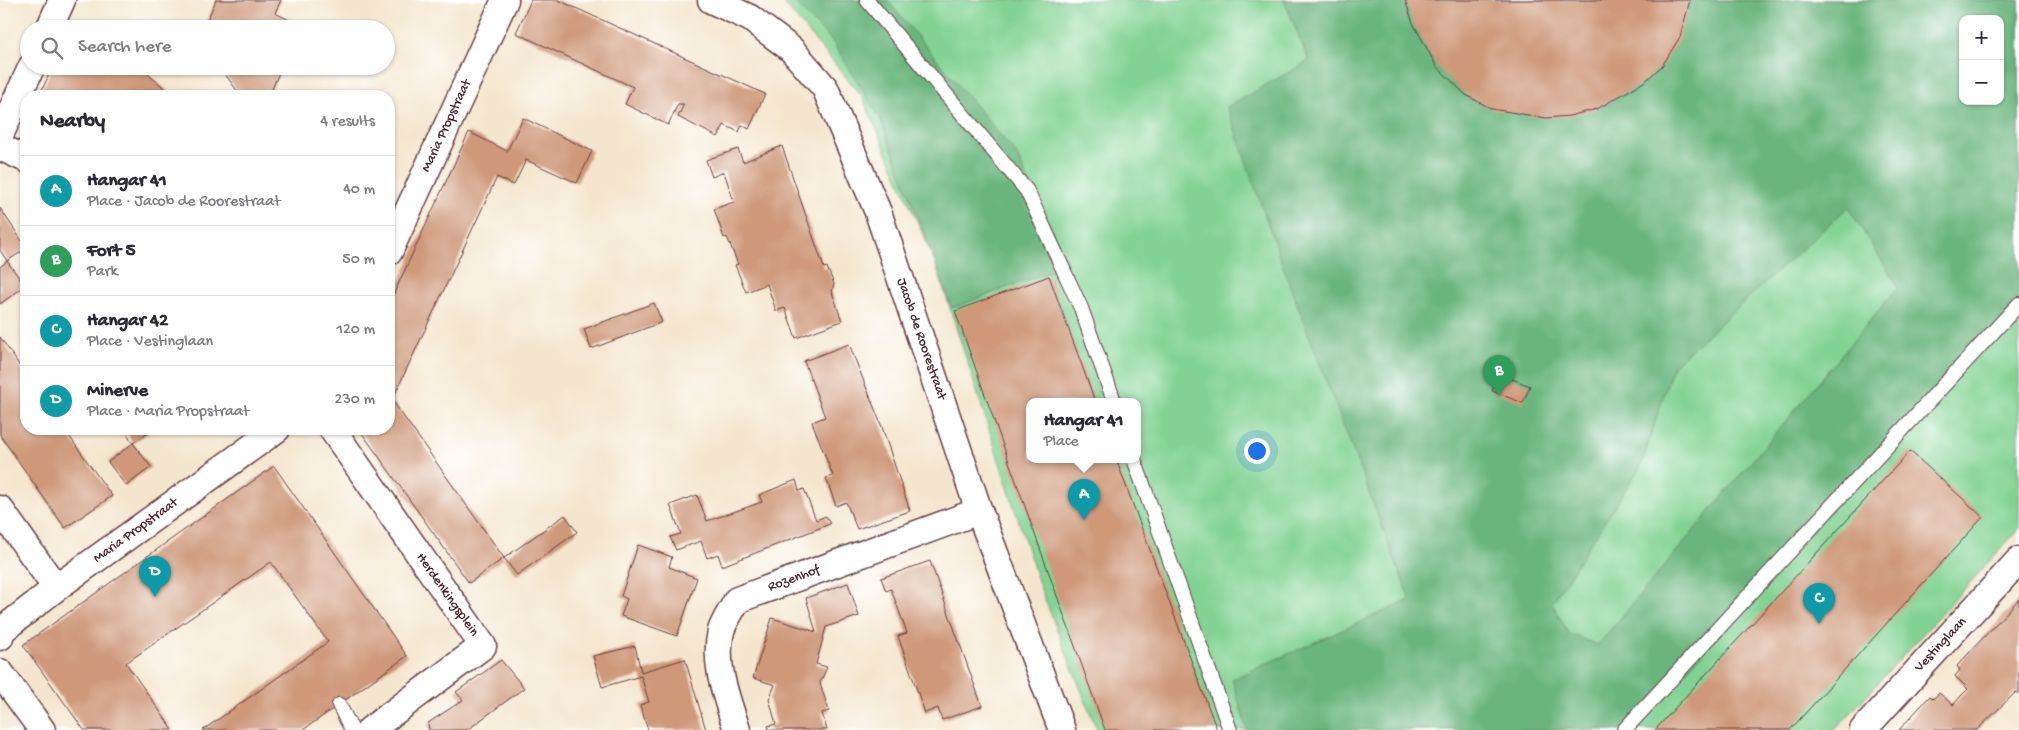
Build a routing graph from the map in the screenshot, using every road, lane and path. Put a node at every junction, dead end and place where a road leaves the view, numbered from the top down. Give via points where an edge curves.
1 (62, 0) edge
2 (505, 0) edge
3 (711, 0) edge
4 (868, 0) edge
5 (53, 20) edge
6 (28, 75) edge
7 (21, 90) edge
8 (20, 92) edge
9 (0, 135) edge
10 (0, 147) edge
11 (20, 156) edge
12 (395, 239) edge
13 (2019, 304) edge
14 (1113, 398) edge
15 (269, 435) edge
16 (336, 435) edge
17 (1135, 463) edge
18 (0, 508) edge
19 (979, 511) junction
20 (2019, 560) edge
21 (56, 588) junction
22 (0, 637) edge
23 (0, 672) edge
24 (339, 705) dead end
25 (42, 730) edge
26 (352, 730) edge
27 (370, 730) edge
28 (736, 730) edge
29 (1062, 730) edge
30 (1230, 730) edge
31 (1624, 730) edge
32 (1862, 730) edge

1 - 5 street
2 - 12 street, Maria Propstraat
3 - 19 street, Jacob de Roorestraat via 750,18 791,49 825,88 878,212
4 - 14 lane via 1027,191 1081,308
6 - 7 street
8 - 9 street
10 - 11 street
13 - 31 lane
15 - 21 street, Maria Propstraat
16 - 27 street, Herdenkingsplein via 483,646
17 - 30 lane
18 - 21 street
19 - 28 street, Rozenhof via 737,600 722,630 718,652 720,674
19 - 29 street, Jacob de Roorestraat
20 - 32 street, Vestinglaan
21 - 22 street, Maria Propstraat via 1,631
23 - 25 street
24 - 26 lane

